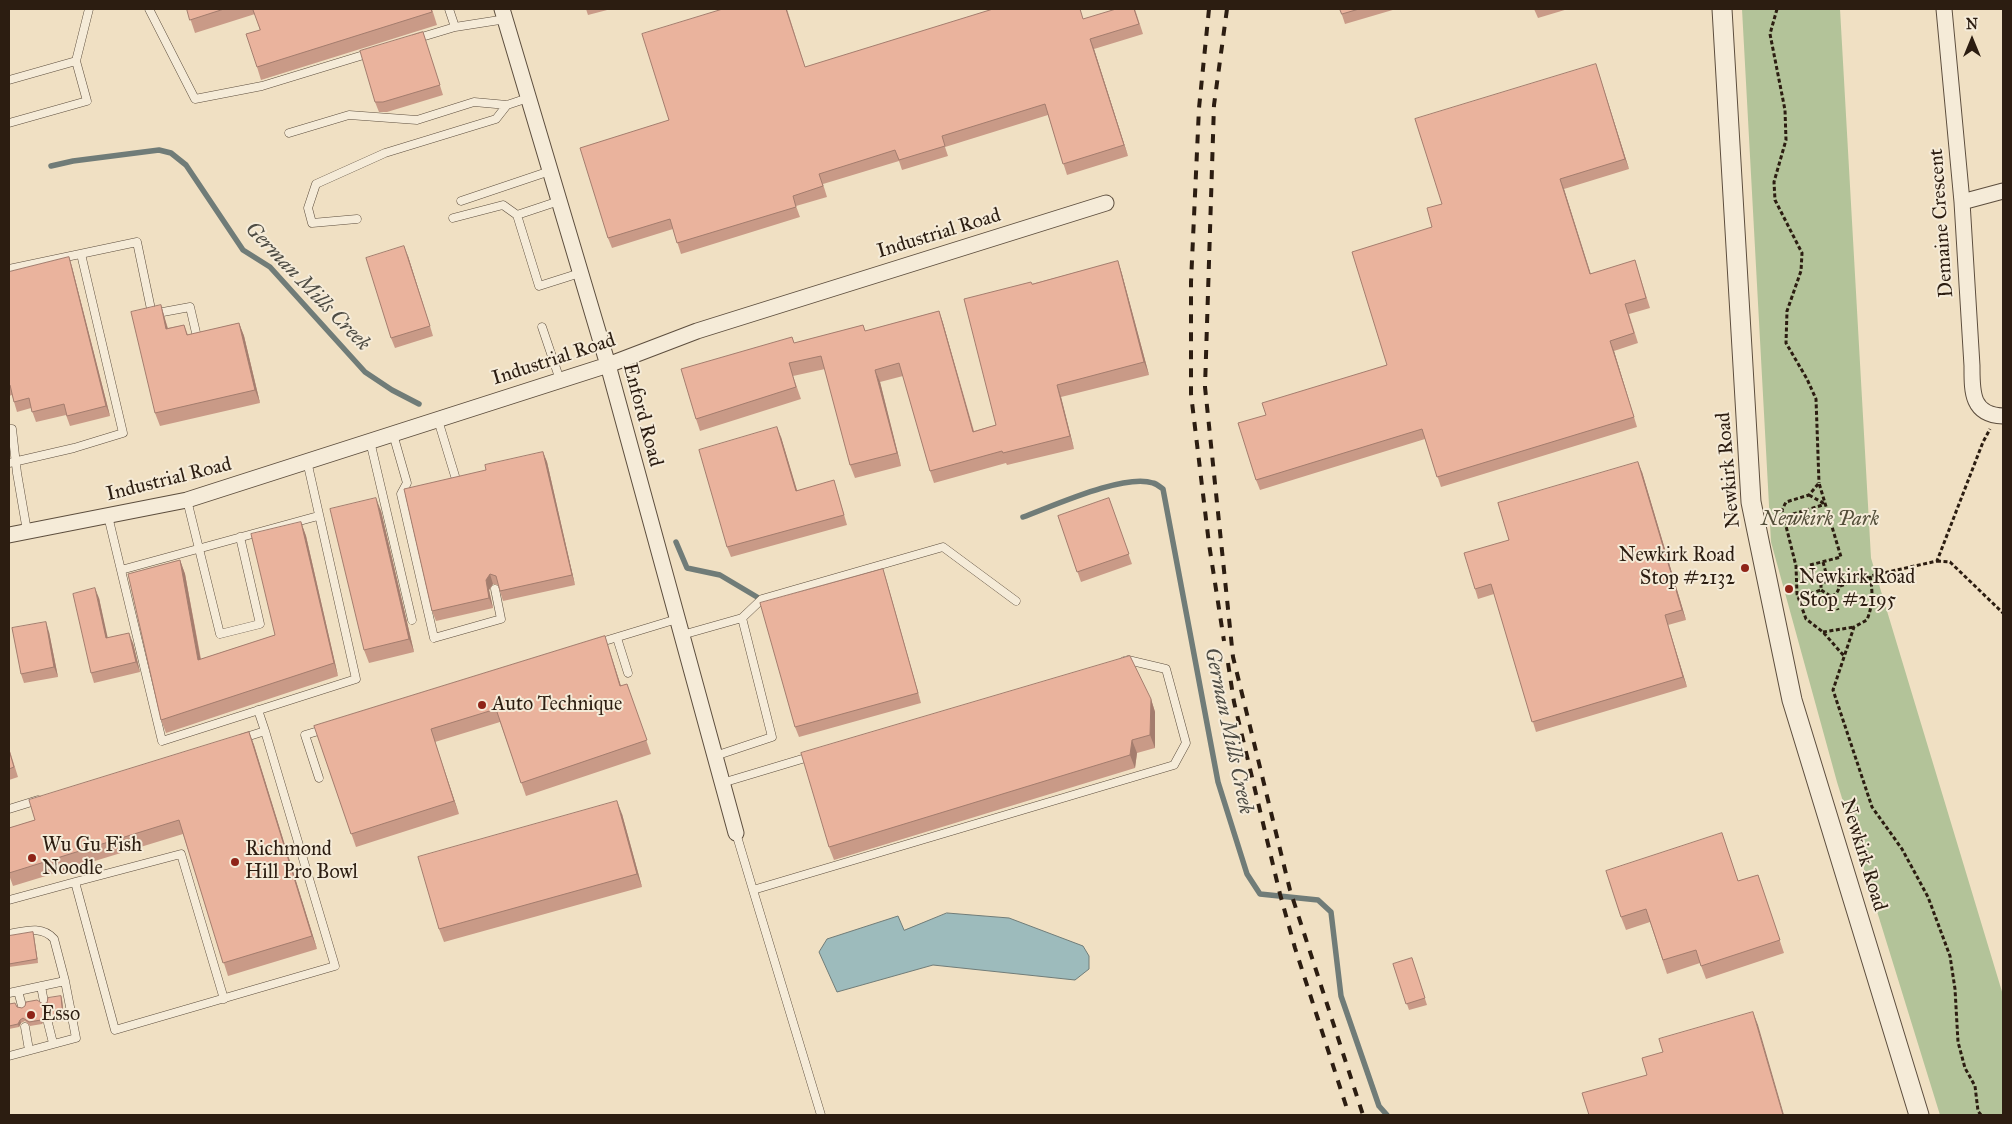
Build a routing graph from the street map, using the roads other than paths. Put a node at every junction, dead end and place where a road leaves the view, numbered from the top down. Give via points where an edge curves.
1 (89, 9) edge
2 (148, 9) edge
3 (449, 9) edge
4 (1722, 9) edge
5 (1944, 9) edge
6 (504, 14) edge
7 (455, 27) junction
8 (409, 41) edge
9 (381, 49) edge
10 (76, 61) junction
11 (9, 80) edge
12 (528, 98) junction
13 (507, 105) junction
14 (9, 122) edge
15 (289, 133) dead end
16 (550, 171) junction
17 (2003, 191) edge
18 (461, 201) dead end
19 (559, 201) junction
20 (1962, 202) junction
21 (1106, 203) dead end
22 (517, 215) junction
23 (358, 218) dead end
24 (453, 218) dead end
25 (80, 254) junction
26 (9, 269) edge
27 (580, 273) junction
28 (542, 327) dead end
29 (197, 337) edge
30 (608, 365) junction
31 (560, 380) junction
32 (2001, 416) edge
33 (438, 420) junction
34 (9, 429) edge
35 (393, 434) junction
36 (370, 441) junction
37 (307, 461) junction
38 (12, 463) edge
39 (455, 476) edge
40 (187, 500) junction
41 (108, 516) junction
42 (318, 516) junction
43 (28, 531) junction
44 (9, 535) edge
45 (240, 537) junction
46 (198, 549) junction
47 (122, 570) junction
48 (494, 589) edge
49 (1016, 601) dead end
50 (742, 618) junction
51 (678, 619) junction
52 (412, 620) dead end
53 (682, 635) junction
54 (617, 638) junction
55 (588, 646) edge
56 (1118, 663) edge
57 (628, 673) dead end
58 (258, 710) junction
59 (334, 726) edge
60 (265, 731) junction
61 (236, 740) edge
62 (817, 754) edge
63 (715, 756) junction
64 (319, 778) dead end
65 (722, 782) junction
66 (47, 798) edge
67 (9, 809) edge
68 (736, 833) joint
69 (75, 882) junction
70 (753, 890) junction
71 (9, 900) edge
72 (9, 934) edge
73 (64, 981) junction
74 (41, 986) junction
75 (18, 991) junction
76 (9, 993) edge
77 (224, 999) junction
78 (44, 1002) edge
79 (22, 1006) edge
80 (48, 1023) dead end
81 (25, 1026) edge
82 (53, 1043) junction
83 (29, 1050) junction
84 (9, 1056) edge
85 (821, 1115) edge
86 (1919, 1115) edge

1 - 10 lane
2 - 9 lane via 195,99 262,86
3 - 7 lane
4 - 86 street, Newkirk Road via 1751,502 1792,700
5 - 20 street, Demaine Crescent
6 - 7 lane
6 - 12 street, Enford Road
7 - 8 lane
10 - 11 lane
10 - 14 lane via 88,101
12 - 13 lane
12 - 16 street, Enford Road
13 - 15 lane via 474,102 417,120 349,115
13 - 23 lane via 496,120 385,153 316,184 308,208 312,223
16 - 18 lane
16 - 19 street, Enford Road
17 - 20 street
19 - 22 lane
19 - 27 street, Enford Road
20 - 32 street, Demaine Crescent via 1972,391 1982,410
21 - 30 street, Industrial Road via 696,331
22 - 24 lane via 502,205
22 - 27 lane via 539,286
25 - 26 lane
25 - 29 lane via 137,242 152,314 190,307
25 - 38 lane via 123,433
27 - 30 street, Enford Road
28 - 31 lane
30 - 31 street, Industrial Road
30 - 51 street, Enford Road
31 - 33 street, Industrial Road
33 - 35 street, Industrial Road
33 - 39 lane
34 - 38 lane via 12,429
35 - 36 street, Industrial Road
35 - 48 lane via 407,483 401,494 434,638 501,618
36 - 37 street, Industrial Road
36 - 52 lane
37 - 40 street, Industrial Road
37 - 42 lane
38 - 43 lane
40 - 41 street, Industrial Road
40 - 46 lane
41 - 43 street, Industrial Road
41 - 47 lane
42 - 45 lane
42 - 58 lane via 356,679
43 - 44 street, Industrial Road
45 - 46 lane
45 - 46 lane via 260,624 220,634
46 - 47 lane
47 - 58 lane via 162,741
49 - 50 lane via 943,547 762,599
50 - 53 lane
50 - 63 lane via 772,737
51 - 53 street, Enford Road
51 - 54 lane
53 - 63 street, Enford Road
54 - 55 lane
54 - 57 lane
56 - 70 lane via 1128,660 1166,669 1186,743 1174,765
58 - 60 lane
59 - 64 lane via 305,735
60 - 61 lane
60 - 77 lane via 335,966
62 - 65 lane
63 - 65 street, Enford Road
65 - 68 street, Enford Road
66 - 67 lane
68 - 70 lane
69 - 71 lane
69 - 77 lane via 181,854
69 - 77 lane via 115,1030
70 - 85 lane
72 - 73 lane via 44,930 50,934
73 - 74 lane
73 - 82 lane via 76,1038
74 - 75 lane
74 - 78 lane
75 - 76 lane
75 - 79 lane
80 - 82 lane
81 - 83 lane
82 - 83 lane
83 - 84 lane

